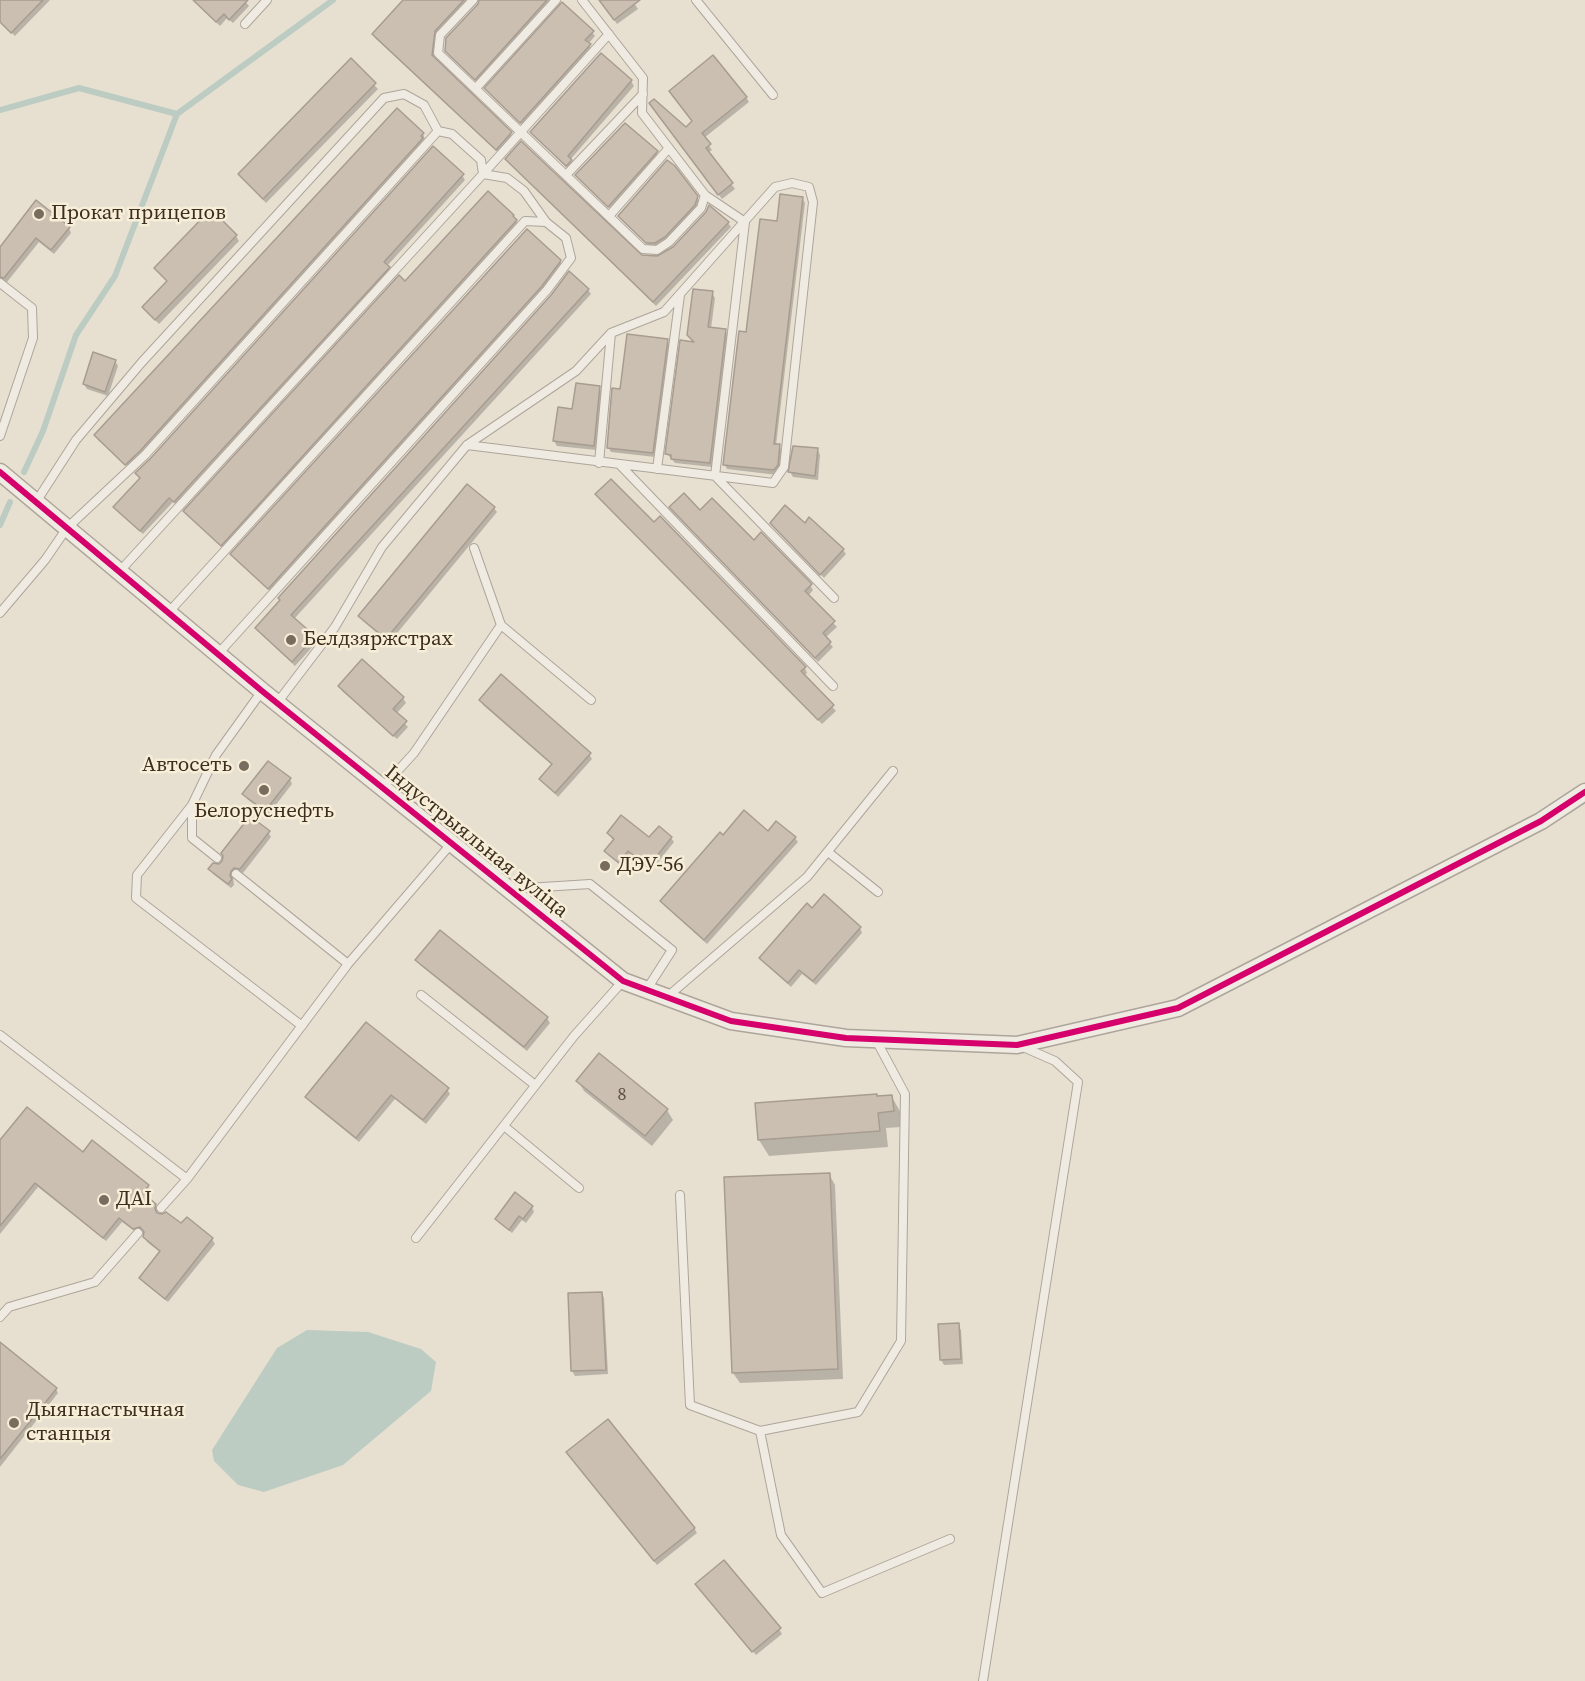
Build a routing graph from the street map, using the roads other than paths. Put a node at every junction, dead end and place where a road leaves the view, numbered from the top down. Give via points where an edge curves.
1 (267, 0) edge
2 (473, 0) edge
3 (556, 0) edge
4 (582, 0) edge
5 (696, 0) edge
6 (245, 24) dead end
7 (609, 34) junction
8 (476, 88) junction
9 (642, 94) junction
10 (773, 95) dead end
11 (438, 131) junction
12 (521, 132) junction
13 (669, 148) junction
14 (483, 174) junction
15 (566, 175) junction
16 (705, 195) junction
17 (609, 216) junction
18 (546, 222) junction
19 (745, 222) junction
20 (0, 283) edge
21 (680, 295) junction
22 (612, 333) junction
23 (0, 436) edge
24 (467, 446) junction
25 (599, 463) junction
26 (621, 465) junction
27 (657, 469) junction
28 (0, 472) edge
29 (715, 476) junction
30 (36, 502) junction
31 (67, 528) junction
32 (474, 548) dead end
33 (119, 572) junction
34 (834, 598) dead end
35 (0, 613) edge
36 (168, 613) junction
37 (501, 625) junction
38 (218, 654) junction
39 (833, 686) dead end
40 (262, 691) junction
41 (591, 700) dead end
42 (277, 703) junction
43 (893, 771) dead end
44 (382, 788) junction
45 (1585, 792) edge
46 (192, 805) junction
47 (451, 844) junction
48 (828, 852) junction
49 (217, 858) dead end
50 (236, 874) dead end
51 (508, 889) junction
52 (878, 892) dead end
53 (348, 964) junction
54 (623, 981) junction
55 (646, 989) junction
56 (422, 995) dead end
57 (667, 997) junction
58 (302, 1026) junction
59 (0, 1035) edge
60 (875, 1040) junction
61 (1017, 1045) junction
62 (535, 1085) junction
63 (504, 1126) junction
64 (187, 1179) junction
65 (579, 1188) dead end
66 (680, 1195) dead end
67 (161, 1208) dead end
68 (138, 1233) dead end
69 (416, 1238) dead end
70 (0, 1317) edge
71 (760, 1431) junction
72 (950, 1539) dead end
73 (983, 1681) edge

1 - 6 lane
2 - 8 lane via 440,35 438,53
3 - 8 lane
4 - 7 lane
5 - 10 lane
7 - 9 lane via 643,78
7 - 12 lane
8 - 12 lane
9 - 13 lane via 642,113
9 - 15 lane
11 - 14 lane via 452,134 481,160
11 - 30 lane via 424,105 404,94 384,98 142,362 76,440
11 - 31 lane via 145,456
12 - 14 lane
12 - 15 lane
13 - 16 lane
13 - 17 lane
14 - 18 lane via 507,178 524,191
14 - 33 lane
15 - 17 lane
16 - 17 lane via 701,208 657,250 642,249
16 - 19 lane
18 - 36 lane via 525,221
18 - 38 lane via 566,238 571,258 548,290
19 - 21 lane
19 - 29 lane
19 - 29 lane via 775,187 792,183 809,187 813,202 784,467 773,483
20 - 23 lane via 32,308 33,338
21 - 22 lane via 664,312
21 - 27 lane
22 - 24 lane via 576,371
22 - 25 lane
24 - 25 lane
24 - 42 lane via 382,547 335,627
25 - 26 lane
26 - 27 lane
26 - 39 lane
27 - 29 lane
28 - 30 street, Індустрыяльная вуліца
29 - 34 lane
30 - 31 street, Індустрыяльная вуліца
31 - 33 street, Індустрыяльная вуліца
31 - 35 lane
32 - 37 lane
33 - 36 street, Індустрыяльная вуліца
36 - 38 street, Індустрыяльная вуліца
37 - 41 lane
37 - 44 lane via 414,753
38 - 40 street, Індустрыяльная вуліца
40 - 42 street, Індустрыяльная вуліца
40 - 46 lane via 216,755
42 - 44 street, Індустрыяльная вуліца
43 - 48 lane
44 - 47 street, Індустрыяльная вуліца
45 - 61 street, Індустрыяльная вуліца via 1542,822 1178,1008
46 - 49 lane via 192,838
46 - 58 lane via 137,875 136,898
47 - 51 street, Індустрыяльная вуліца
47 - 53 lane
48 - 52 lane
48 - 57 lane via 807,877
50 - 53 lane
51 - 54 street, Індустрыяльная вуліца
51 - 55 lane via 590,884 672,950
53 - 58 lane
54 - 55 street, Індустрыяльная вуліца
54 - 62 lane
55 - 57 street, Індустрыяльная вуліца
56 - 62 lane
57 - 60 street, Індустрыяльная вуліца via 731,1021
58 - 64 lane
59 - 64 lane
60 - 61 street, Індустрыяльная вуліца
60 - 71 lane via 905,1094 901,1341 858,1412
61 - 73 lane via 1055,1060 1078,1082
62 - 63 lane
63 - 65 lane
63 - 69 lane
64 - 67 lane
66 - 71 lane via 690,1405
68 - 70 lane via 95,1282 9,1307
71 - 72 lane via 781,1535 822,1593

